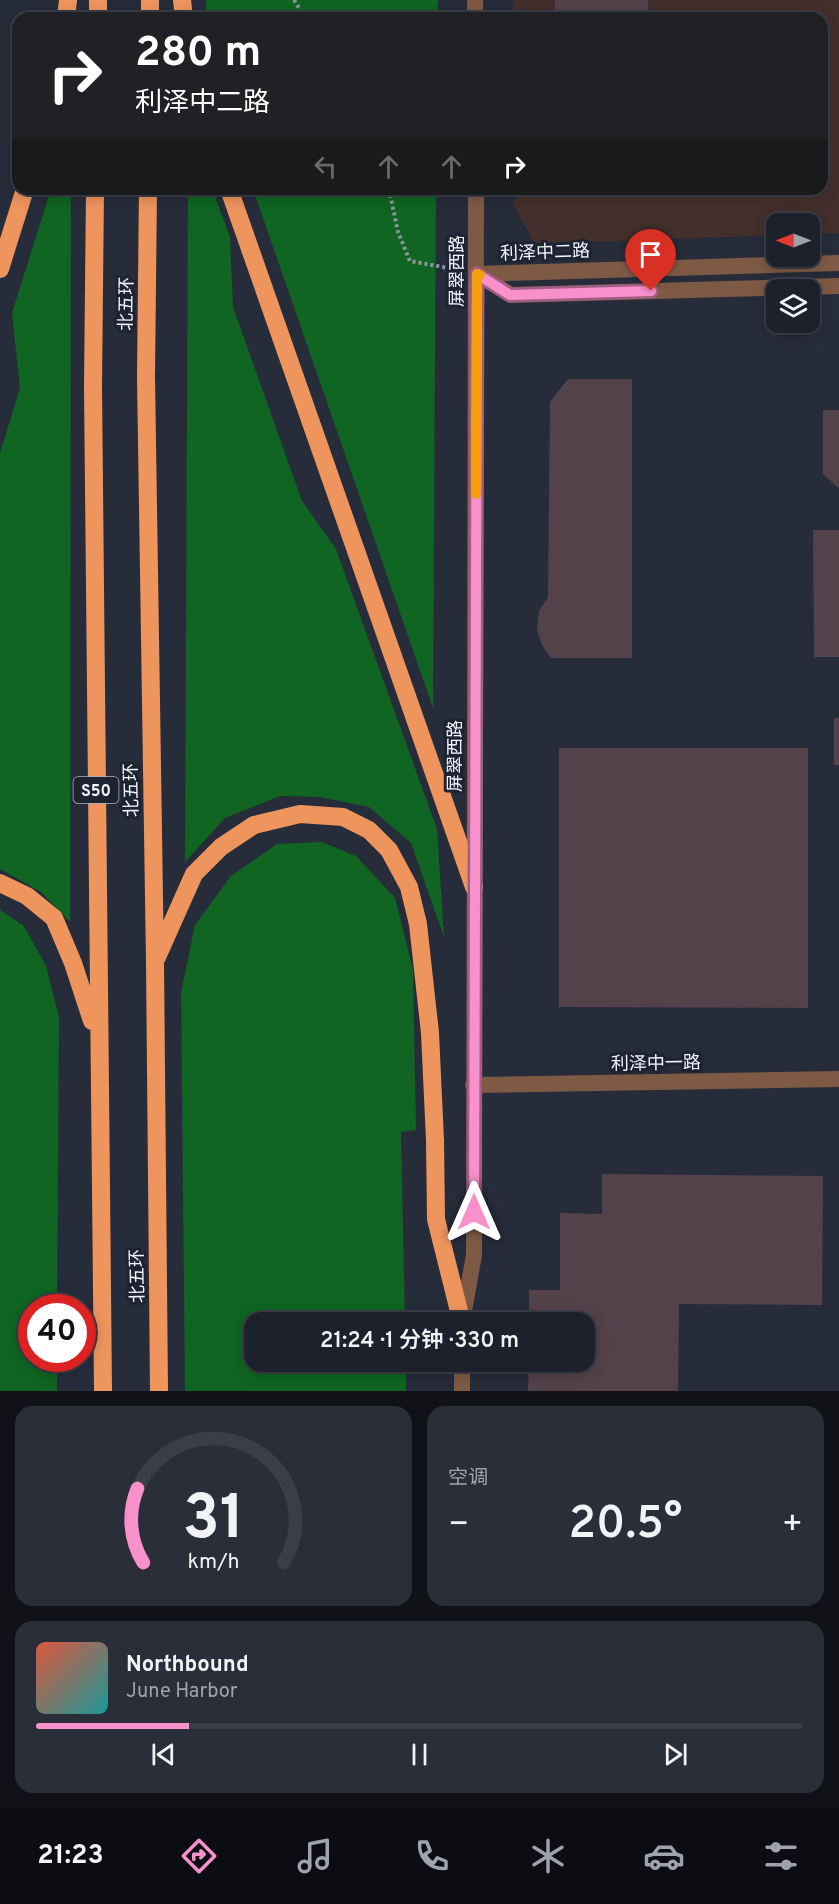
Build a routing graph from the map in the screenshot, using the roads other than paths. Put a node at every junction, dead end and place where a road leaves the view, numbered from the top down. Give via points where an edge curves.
1 (23, 195) edge
2 (95, 195) edge
3 (148, 195) edge
4 (231, 195) edge
5 (476, 195) edge
6 (839, 263) edge
7 (0, 269) edge
8 (477, 274) junction
9 (839, 286) edge
10 (0, 882) edge
11 (474, 887) junction
12 (155, 962) junction
13 (98, 1038) junction
14 (839, 1079) edge
15 (473, 1085) junction
16 (459, 1312) edge
17 (464, 1312) edge
18 (462, 1372) edge
19 (103, 1391) edge
20 (159, 1391) edge
21 (462, 1391) edge

1 - 7 highway
2 - 13 highway, 北五环 / S50
3 - 12 highway, 北五环 via 146,377
4 - 11 highway
5 - 8 street, 屏翠西路
6 - 8 street, 利泽中二路
8 - 9 street, 利泽中二路 via 510,295
8 - 11 street, 屏翠西路
10 - 13 highway via 27,896 54,918
11 - 15 street, 屏翠西路
12 - 16 highway via 194,874 221,847 254,825 300,814 343,817 369,830 389,850 409,887 418,924 430,1033 436,1219
12 - 20 highway, 北五环
13 - 19 highway, 北五环 / S50
14 - 15 street, 利泽中一路
15 - 17 street, 屏翠西路 via 474,1255
18 - 21 street

